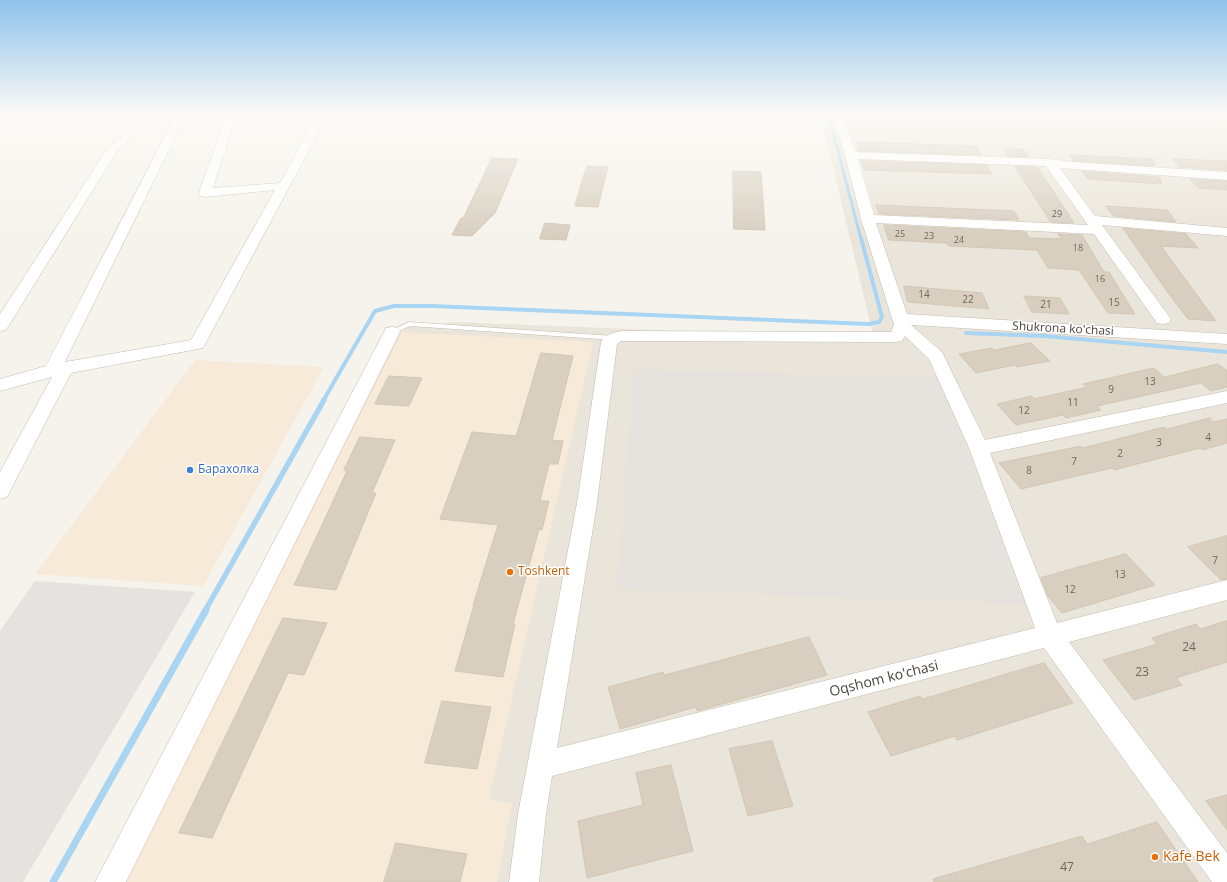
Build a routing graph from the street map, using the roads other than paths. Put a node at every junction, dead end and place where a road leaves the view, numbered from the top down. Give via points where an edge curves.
1 (110, 154) edge
2 (162, 154) edge
3 (218, 154) edge
4 (301, 154) edge
5 (851, 154) edge
6 (855, 154) edge
7 (1050, 163) junction
8 (1227, 176) edge
9 (283, 186) junction
10 (868, 219) junction
11 (1094, 225) junction
12 (1227, 232) edge
13 (1163, 319) dead end
14 (901, 322) junction
15 (0, 326) edge
16 (392, 332) joint
17 (614, 338) junction
18 (1227, 339) edge
19 (59, 370) junction
20 (0, 385) edge
21 (1227, 397) edge
22 (979, 448) junction
23 (0, 491) edge
24 (1227, 590) edge
25 (1050, 636) junction
26 (540, 766) junction
27 (1227, 878) edge
28 (110, 882) edge
29 (524, 882) edge

1 - 15 street
2 - 19 street
3 - 9 street via 205,193
4 - 9 street
5 - 10 street
6 - 7 street
7 - 8 street
7 - 11 street
9 - 19 street via 197,344
10 - 11 street
10 - 14 street
11 - 12 street
11 - 13 street
14 - 17 street via 896,337
14 - 18 street, Shukrona ko'chasi
14 - 22 street via 936,356
16 - 17 lane via 409,324
16 - 28 street
17 - 26 street via 609,342 587,503
19 - 20 street
19 - 23 street
21 - 22 street
22 - 25 street
24 - 25 street, Oqshom ko'chasi
25 - 26 street, Oqshom ko'chasi
25 - 27 street
26 - 29 street

